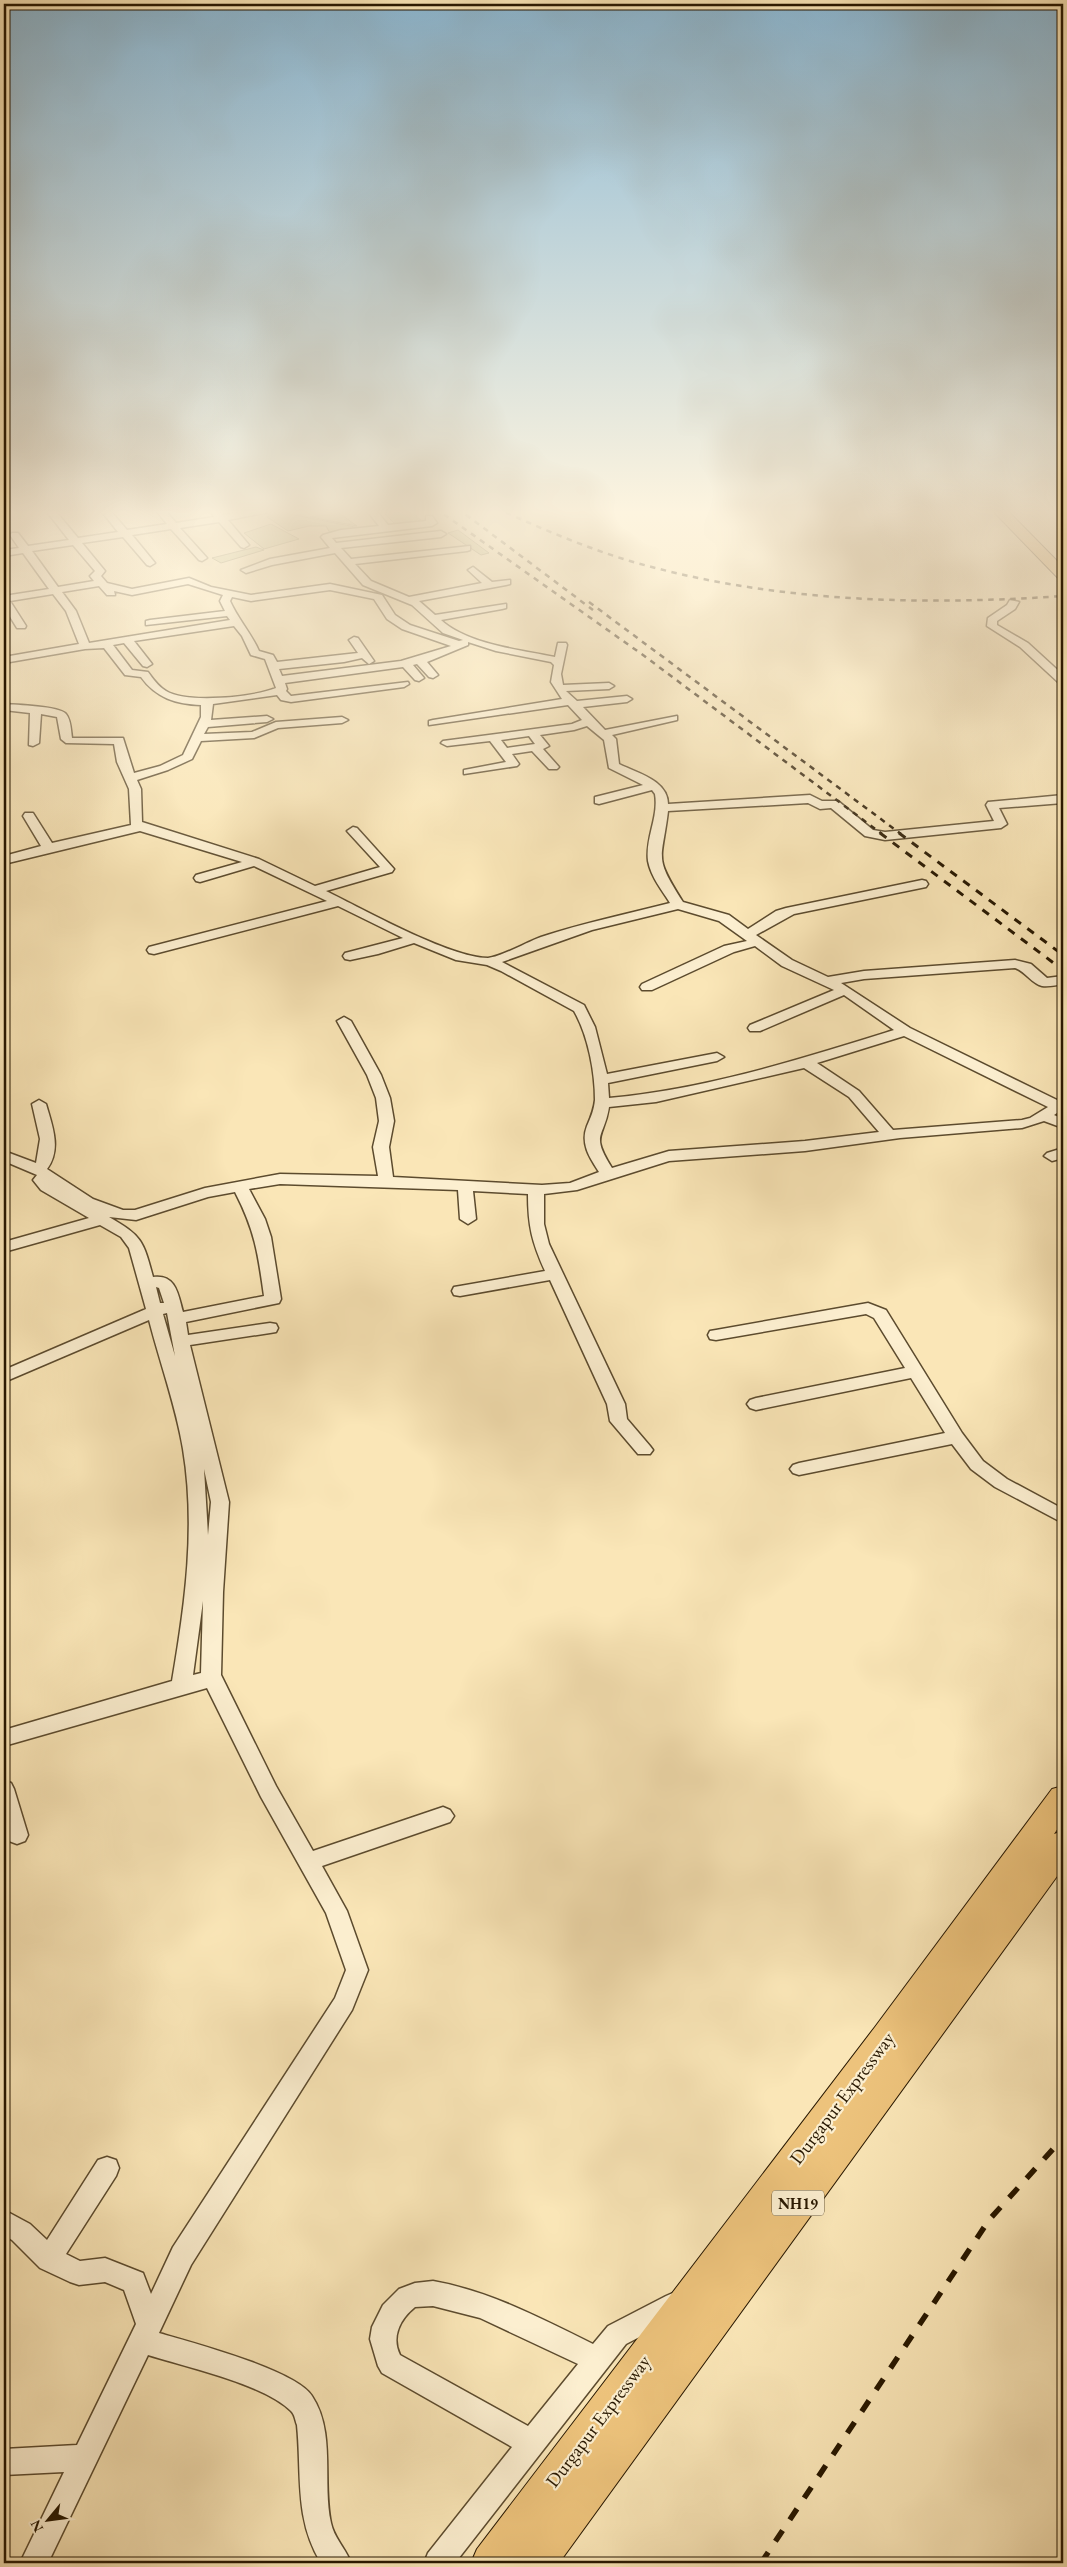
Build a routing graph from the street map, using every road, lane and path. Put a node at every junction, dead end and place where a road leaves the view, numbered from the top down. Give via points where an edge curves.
1 (78, 628) edge
2 (204, 628) edge
3 (241, 628) edge
4 (409, 628) edge
5 (442, 628) edge
6 (995, 628) edge
7 (126, 639) junction
8 (354, 640) dead end
9 (466, 642) junction
10 (105, 644) junction
11 (562, 645) dead end
12 (85, 646) junction
13 (364, 654) junction
14 (4, 660) edge
15 (419, 660) junction
16 (559, 662) junction
17 (405, 663) junction
18 (147, 664) dead end
19 (274, 666) junction
20 (374, 668) junction
21 (432, 675) dead end
22 (419, 678) dead end
23 (1063, 681) edge
24 (404, 684) dead end
25 (279, 685) junction
26 (389, 686) junction
27 (609, 686) dead end
28 (559, 688) junction
29 (627, 699) dead end
30 (207, 703) junction
31 (567, 703) junction
32 (4, 707) edge
33 (36, 709) junction
34 (673, 718) dead end
35 (267, 719) dead end
36 (342, 720) dead end
37 (434, 723) dead end
38 (586, 723) junction
39 (204, 724) junction
40 (533, 732) junction
41 (605, 733) junction
42 (493, 737) junction
43 (196, 738) junction
44 (33, 743) dead end
45 (448, 743) dead end
46 (535, 748) junction
47 (505, 752) junction
48 (553, 767) dead end
49 (468, 772) dead end
50 (130, 778) junction
51 (651, 787) junction
52 (1063, 799) edge
53 (599, 800) dead end
54 (662, 808) junction
55 (29, 816) dead end
56 (140, 827) junction
57 (353, 830) dead end
58 (48, 847) junction
59 (4, 860) edge
60 (255, 862) junction
61 (200, 878) dead end
62 (922, 884) dead end
63 (312, 890) junction
64 (336, 903) junction
65 (673, 906) junction
66 (413, 939) junction
67 (748, 942) junction
68 (154, 950) dead end
69 (350, 956) dead end
70 (490, 962) junction
71 (1063, 980) edge
72 (828, 981) junction
73 (647, 987) dead end
74 (841, 992) junction
75 (344, 1021) dead end
76 (755, 1028) dead end
77 (899, 1033) junction
78 (717, 1057) dead end
79 (807, 1063) junction
80 (600, 1080) junction
81 (602, 1103) junction
82 (39, 1104) dead end
83 (1054, 1109) edge
84 (1063, 1124) edge
85 (890, 1136) junction
86 (4, 1156) edge
87 (42, 1172) junction
88 (608, 1174) junction
89 (386, 1181) junction
90 (465, 1185) junction
91 (239, 1186) junction
92 (536, 1190) junction
93 (468, 1218) dead end
94 (101, 1220) junction
95 (4, 1247) edge
96 (555, 1274) junction
97 (145, 1283) junction
98 (460, 1291) dead end
99 (174, 1311) junction
100 (153, 1312) junction
101 (270, 1328) dead end
102 (716, 1335) dead end
103 (181, 1341) junction
104 (917, 1371) junction
105 (4, 1376) edge
106 (756, 1404) dead end
107 (956, 1437) junction
108 (644, 1450) dead end
109 (799, 1469) dead end
110 (1063, 1517) edge
111 (197, 1681) junction
112 (4, 1738) edge
113 (4, 1789) edge
114 (1063, 1798) edge
115 (442, 1816) dead end
116 (17, 1835) dead end
117 (1063, 1844) edge
118 (309, 1861) junction
119 (107, 2168) dead end
120 (4, 2222) edge
121 (49, 2259) junction
122 (693, 2296) junction
123 (145, 2332) junction
124 (597, 2360) junction
125 (532, 2443) junction
126 (83, 2458) junction
127 (4, 2462) edge
128 (34, 2563) edge
129 (337, 2563) edge
130 (438, 2563) edge
131 (491, 2563) edge
132 (534, 2563) edge

1 - 12 street
2 - 7 street
3 - 19 street via 255,653 268,655
4 - 9 street
5 - 9 street
6 - 23 street via 1024,645
7 - 10 street
7 - 18 street
8 - 13 street
9 - 15 street
9 - 16 street
10 - 12 street
10 - 30 street via 129,673 144,674 158,692
11 - 16 street
12 - 14 street
13 - 19 street
13 - 20 street
15 - 17 street
15 - 21 street
16 - 28 street via 554,679
17 - 20 street
17 - 22 street
19 - 25 street
20 - 25 street
20 - 26 street
24 - 26 street
25 - 26 street via 285,698 291,699
25 - 30 street
27 - 28 street
28 - 31 street
29 - 31 street
30 - 39 street
31 - 37 street
31 - 38 street
32 - 33 street
33 - 44 street
33 - 50 street via 62,716 70,741 119,740
34 - 41 street
35 - 39 street
36 - 43 street via 276,725 254,734
38 - 40 street
38 - 41 street
39 - 43 street
40 - 42 street
40 - 46 street via 543,746
41 - 51 street via 612,743 613,766
42 - 45 street
42 - 47 street
43 - 50 street via 185,759
46 - 47 street
46 - 48 street
47 - 49 street via 513,764
50 - 56 street via 135,789 136,823
51 - 53 street
51 - 54 street via 661,793
52 - 54 street via 992,805 1001,824 885,836 869,833 834,804 820,804 810,799
54 - 65 street via 654,857
55 - 58 street
56 - 58 street
56 - 60 street
57 - 63 street via 388,869
58 - 59 street
60 - 61 street
60 - 63 street
62 - 67 street via 781,914
63 - 64 street
64 - 66 street
64 - 68 street
65 - 67 street via 724,918
65 - 70 street via 566,933
66 - 69 street
66 - 70 street via 460,957
67 - 72 street via 795,968
67 - 73 street
70 - 80 street via 526,977 579,1008 584,1014
71 - 72 street via 1044,982 1026,966 1015,964 864,974
72 - 74 street
74 - 76 street
74 - 77 street
75 - 89 street via 376,1077 387,1113 381,1145
77 - 79 street
77 - 83 street
78 - 80 street
79 - 81 street via 670,1095
79 - 85 street via 854,1094
80 - 81 street
81 - 88 street via 592,1130 592,1143
82 - 87 street via 48,1156
83 - 84 street
83 - 85 street via 1022,1124
85 - 88 street via 669,1156
86 - 87 street
87 - 91 street via 87,1203 122,1216 136,1215
87 - 94 street via 41,1180 46,1187
88 - 92 street via 572,1186
89 - 90 street
89 - 91 street via 280,1180
90 - 92 street
90 - 93 street
91 - 99 street via 263,1237 274,1299 239,1308
92 - 96 street via 537,1233
94 - 95 street
94 - 97 street via 127,1234 134,1242
96 - 98 street
96 - 108 street via 616,1404 619,1421
97 - 99 street via 164,1282
97 - 100 street
99 - 100 street
99 - 103 street
100 - 105 street
100 - 111 street via 192,1448 197,1486 198,1537 192,1621
101 - 103 street
102 - 104 street via 868,1308 880,1314
103 - 111 street via 220,1502 213,1592
104 - 106 street
104 - 107 street
107 - 109 street
107 - 110 street via 988,1475
111 - 112 street
111 - 118 street via 214,1681 268,1791
113 - 116 street
114 - 122 highway, Durgapur Expressway / NH19
115 - 118 street
117 - 132 highway, Durgapur Expressway / NH19
118 - 123 street via 336,1911 347,1940 357,1970 352,1988 182,2256
119 - 121 street
120 - 121 street via 21,2232
121 - 123 street via 79,2273 105,2270 134,2282
122 - 124 street via 617,2335
122 - 131 highway, Durgapur Expressway / NH19
123 - 126 street
123 - 129 street via 283,2388 304,2404 309,2422 317,2523
124 - 125 street
124 - 125 street via 502,2313 473,2304 432,2293 413,2295 398,2305 384,2328 383,2348 392,2364
125 - 130 street
126 - 127 street
126 - 128 street

